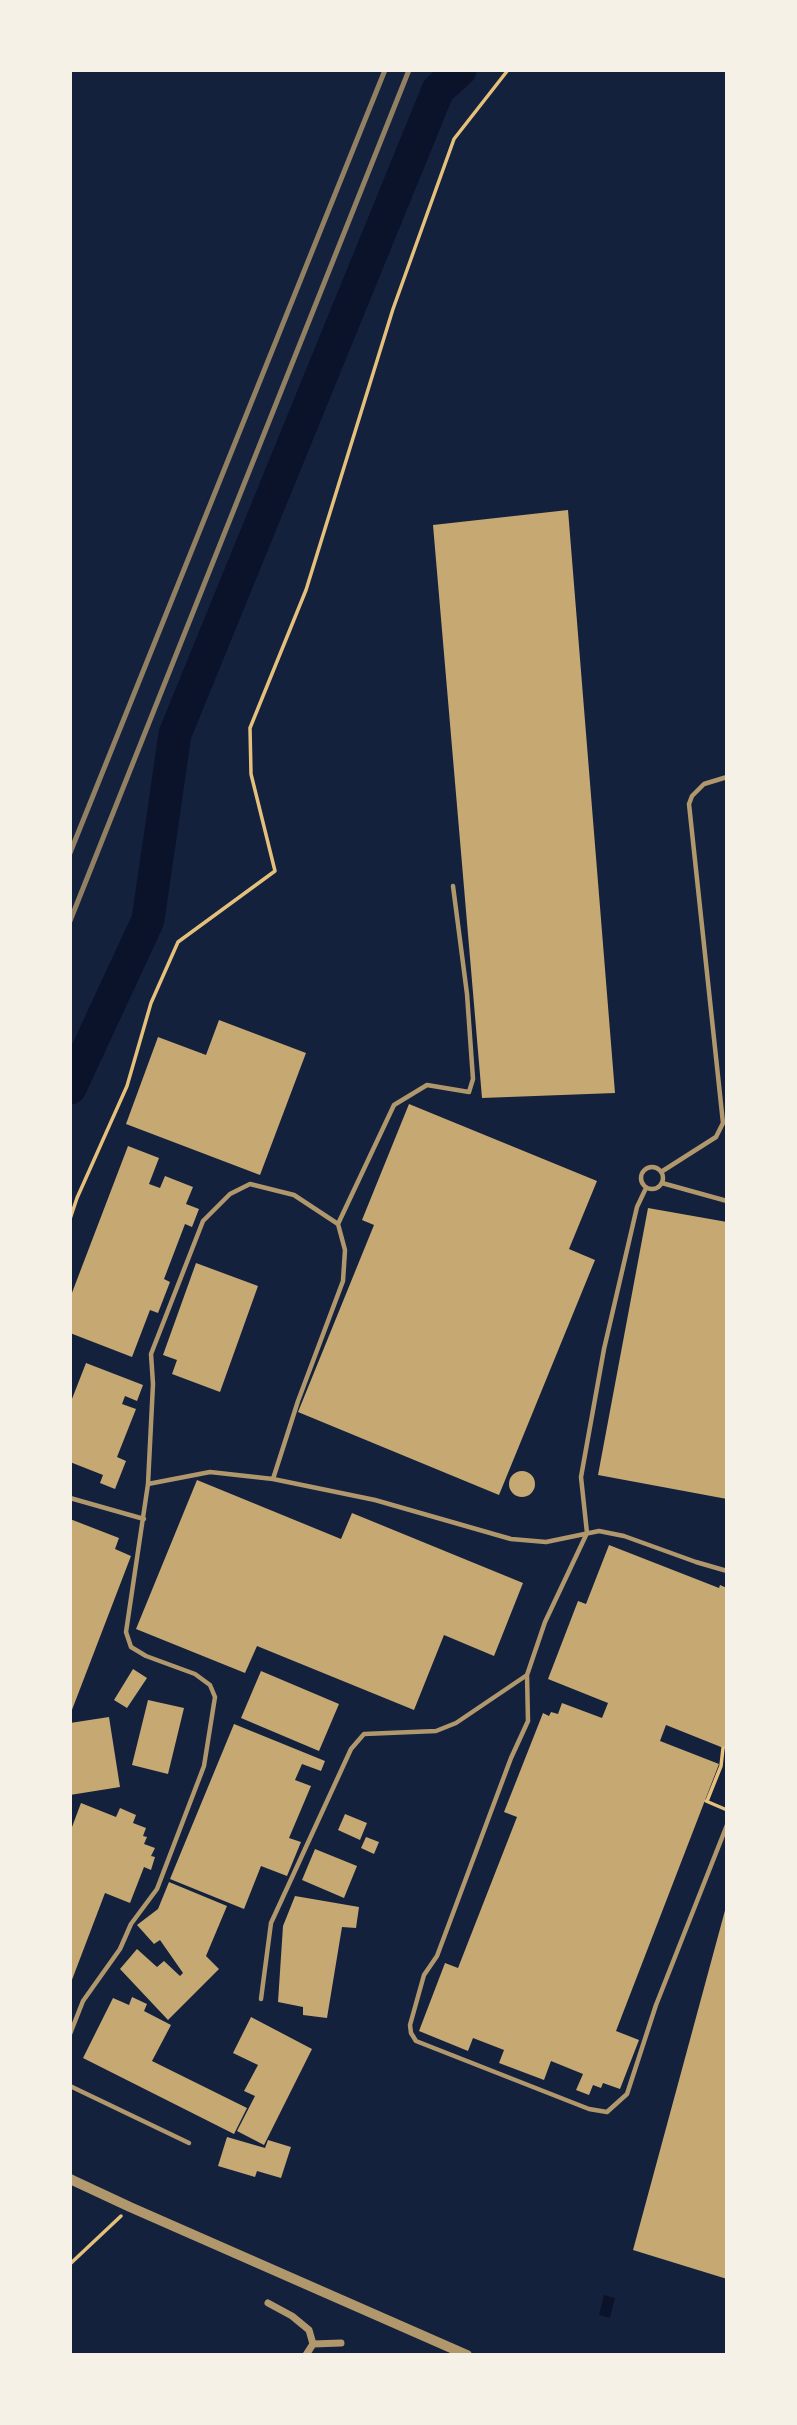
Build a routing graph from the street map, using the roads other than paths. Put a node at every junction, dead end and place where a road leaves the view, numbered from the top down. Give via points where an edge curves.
1 (727, 777) edge
2 (453, 886) dead end
3 (661, 1172) junction
4 (662, 1183) junction
5 (646, 1188) junction
6 (727, 1201) edge
7 (338, 1224) junction
8 (272, 1479) junction
9 (148, 1484) junction
10 (70, 1498) edge
11 (144, 1519) junction
12 (587, 1533) junction
13 (727, 1571) edge
14 (527, 1675) junction
15 (727, 1825) edge
16 (261, 1999) dead end
17 (70, 2034) edge
18 (70, 2086) edge
19 (189, 2143) dead end
20 (70, 2179) edge
21 (268, 2303) dead end
22 (341, 2343) dead end
23 (313, 2344) junction
24 (306, 2355) edge
25 (464, 2355) edge

1 - 3 lane via 704,784 689,804 723,1124 716,1137
2 - 7 lane via 467,994 469,1092 427,1085 394,1105
3 - 4 lane
3 - 5 lane via 655,1167 645,1169 640,1179
4 - 5 lane
4 - 6 lane
5 - 12 lane via 637,1207 604,1349 581,1477
7 - 8 lane via 345,1250 343,1281
7 - 9 lane via 294,1195 250,1184 230,1194 203,1221 151,1354
8 - 9 lane via 210,1472
8 - 12 lane via 375,1500 511,1539 546,1542
9 - 11 lane
10 - 11 lane
11 - 17 lane via 126,1632 131,1647 195,1674 210,1685 215,1697 204,1766 157,1889 83,2001
12 - 13 lane via 624,1536
12 - 14 lane via 545,1622
14 - 15 lane via 528,1721 437,1956 424,1975 410,2025 416,2041 607,2112 631,2084 656,2005
14 - 16 lane via 456,1723 436,1731 364,1734 351,1749 271,1923
18 - 19 lane
20 - 25 street
21 - 23 street via 309,2330
22 - 23 street
23 - 24 street

